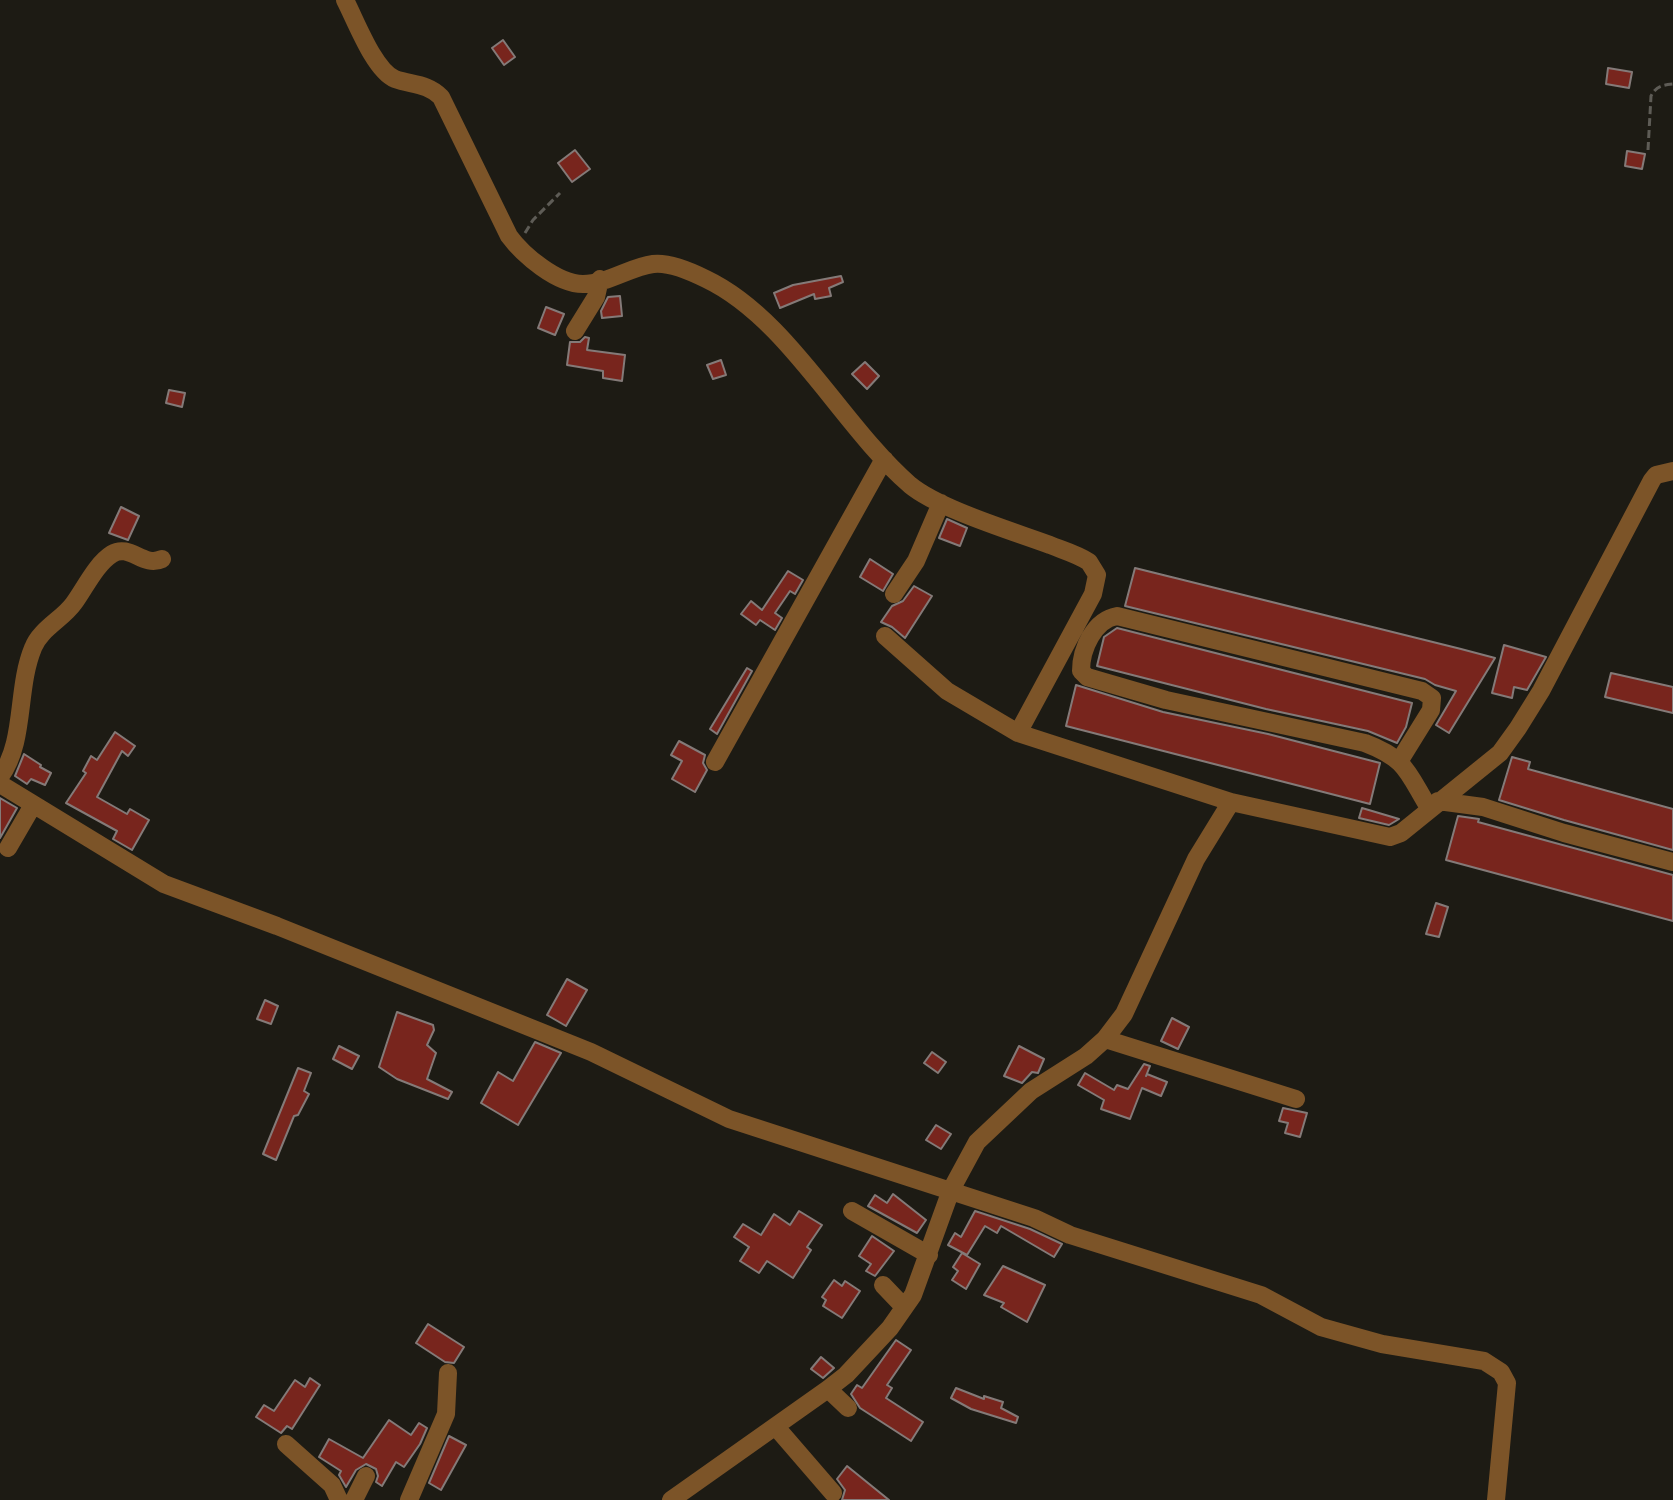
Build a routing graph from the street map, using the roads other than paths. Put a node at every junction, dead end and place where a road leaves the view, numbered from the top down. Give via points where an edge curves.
1 (345, 0) edge
2 (600, 279) junction
3 (575, 331) dead end
4 (884, 459) junction
5 (1673, 471) edge
6 (941, 503) junction
7 (162, 559) dead end
8 (894, 594) dead end
9 (885, 636) dead end
10 (1018, 733) junction
11 (1400, 760) junction
12 (715, 762) dead end
13 (0, 777) edge
14 (0, 784) edge
15 (1231, 802) junction
16 (33, 805) junction
17 (1434, 805) junction
18 (8, 848) dead end
19 (1673, 862) edge
20 (1105, 1039) junction
21 (1296, 1099) dead end
22 (951, 1190) junction
23 (852, 1211) dead end
24 (929, 1255) junction
25 (883, 1285) dead end
26 (904, 1307) junction
27 (448, 1373) dead end
28 (828, 1389) junction
29 (848, 1408) dead end
30 (776, 1427) junction
31 (286, 1444) dead end
32 (366, 1476) dead end
33 (833, 1493) dead end
34 (339, 1500) edge
35 (354, 1500) edge
36 (409, 1500) edge
37 (671, 1500) edge
38 (1496, 1500) edge

1 - 2 street via 385,72 441,97 521,252 570,281
2 - 3 street via 596,297
2 - 4 street via 655,263 704,278 735,295 763,318
4 - 6 street via 913,487
4 - 12 street
5 - 17 street via 1652,480 1518,728 1500,753
6 - 8 street via 916,561
6 - 10 street via 1084,559 1097,575 1093,594
7 - 13 street via 145,562 130,551 114,552 69,610 34,644 13,753
9 - 10 street via 947,691
10 - 15 street
11 - 11 street via 1365,743 1166,700 1087,677 1081,661 1094,629 1117,616 1422,691 1432,698 1431,710
11 - 17 street
14 - 16 street
15 - 17 street via 1390,837
15 - 20 street via 1196,859 1124,1014
16 - 18 street
16 - 22 street via 164,884 591,1052 729,1119
17 - 19 street via 1483,807
20 - 21 street
20 - 22 street via 1006,1112 977,1142
22 - 24 street
22 - 38 street via 1070,1235 1261,1295 1321,1327 1382,1344 1484,1361 1507,1383
23 - 24 street
24 - 26 street
25 - 26 street
26 - 28 street via 890,1328
27 - 36 street via 446,1414
28 - 29 street
28 - 30 street
30 - 33 street
30 - 37 street
31 - 34 street via 332,1485
32 - 35 street

